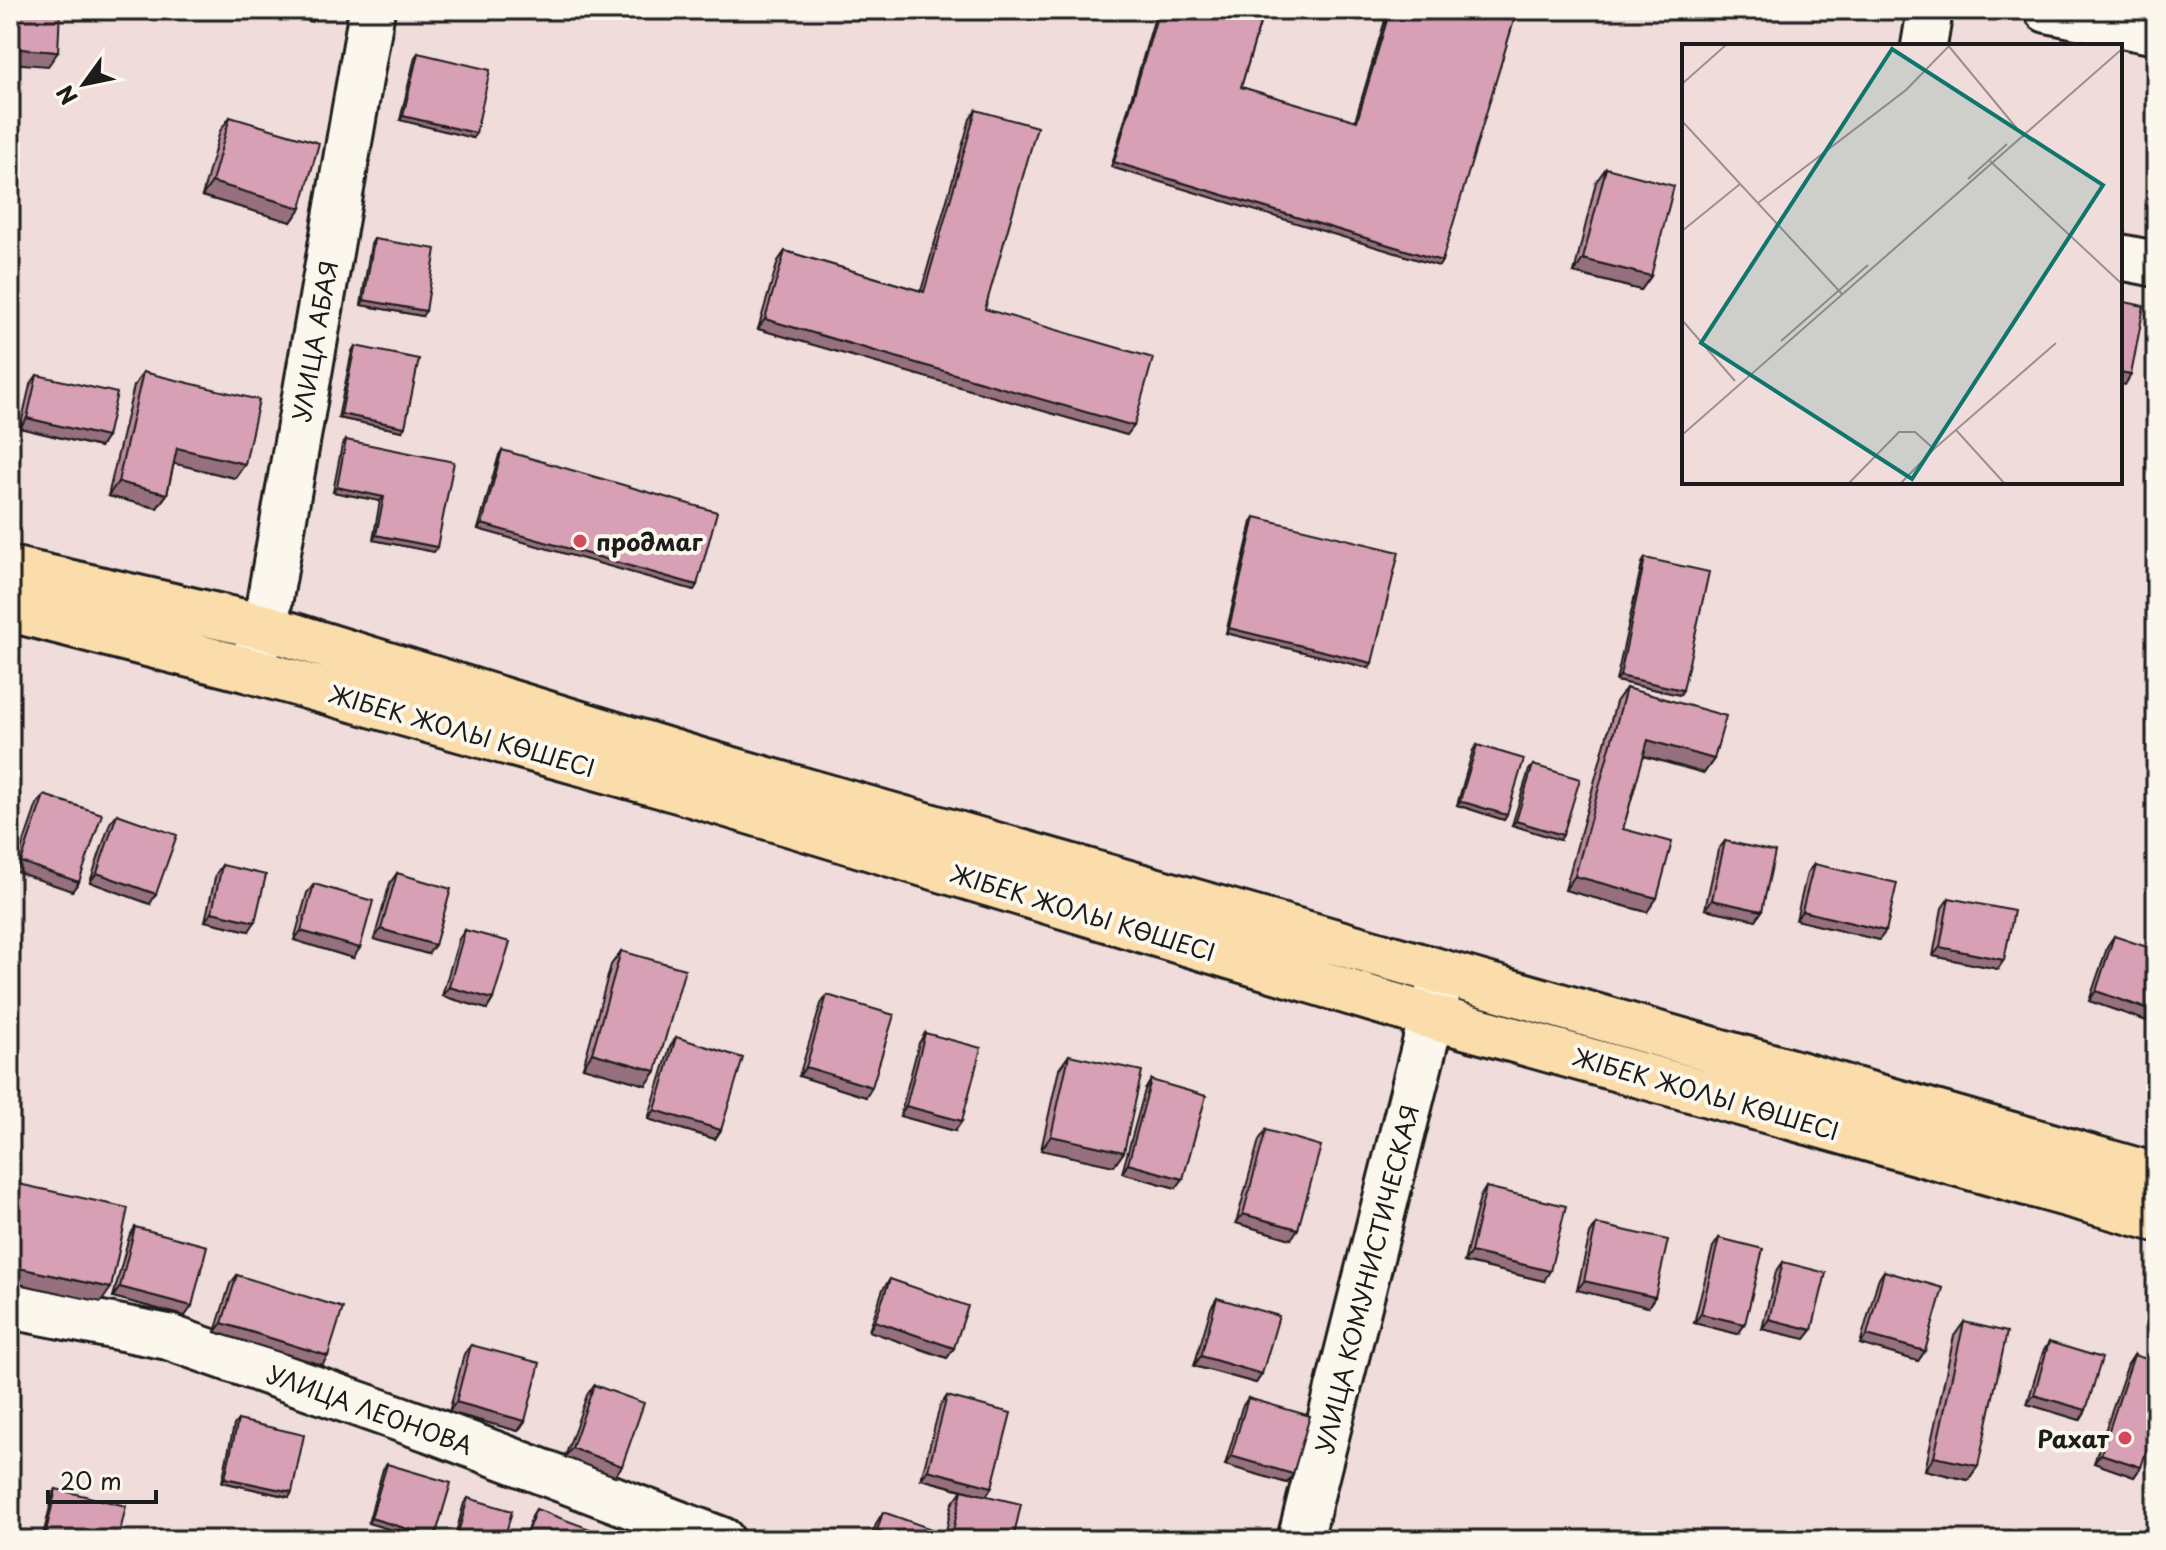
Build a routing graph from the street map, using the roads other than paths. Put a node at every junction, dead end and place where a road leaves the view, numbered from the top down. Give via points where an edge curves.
1 (372, 10) edge
2 (1930, 10) edge
3 (2047, 10) edge
4 (2156, 32) edge
5 (1924, 44) edge
6 (2122, 257) edge
7 (2156, 264) edge
8 (12, 585) edge
9 (265, 627) junction
10 (249, 670) junction
11 (1443, 973) junction
12 (1432, 1017) junction
13 (2156, 1176) edge
14 (2156, 1219) edge
15 (10, 1306) edge
16 (722, 1540) edge
17 (1300, 1540) edge

1 - 9 street, УЛИЦА АБАЯ
2 - 5 street
3 - 4 street
6 - 7 street
8 - 9 main road, ЖІБЕК ЖОЛЫ КӨШЕСІ
8 - 10 main road, ЖІБЕК ЖОЛЫ КӨШЕСІ
9 - 10 street, УЛИЦА АБАЯ
9 - 11 main road, ЖІБЕК ЖОЛЫ КӨШЕСІ via 701,761
10 - 12 main road, ЖІБЕК ЖОЛЫ КӨШЕСІ via 685,792
11 - 12 street, УЛИЦА КОМУНИСТИЧЕСКАЯ
11 - 13 main road, ЖІБЕК ЖОЛЫ КӨШЕСІ
12 - 14 main road, ЖІБЕК ЖОЛЫ КӨШЕСІ
12 - 17 street, УЛИЦА КОМУНИСТИЧЕСКАЯ
15 - 16 street, УЛИЦА ЛЕОНОВА via 168,1337

